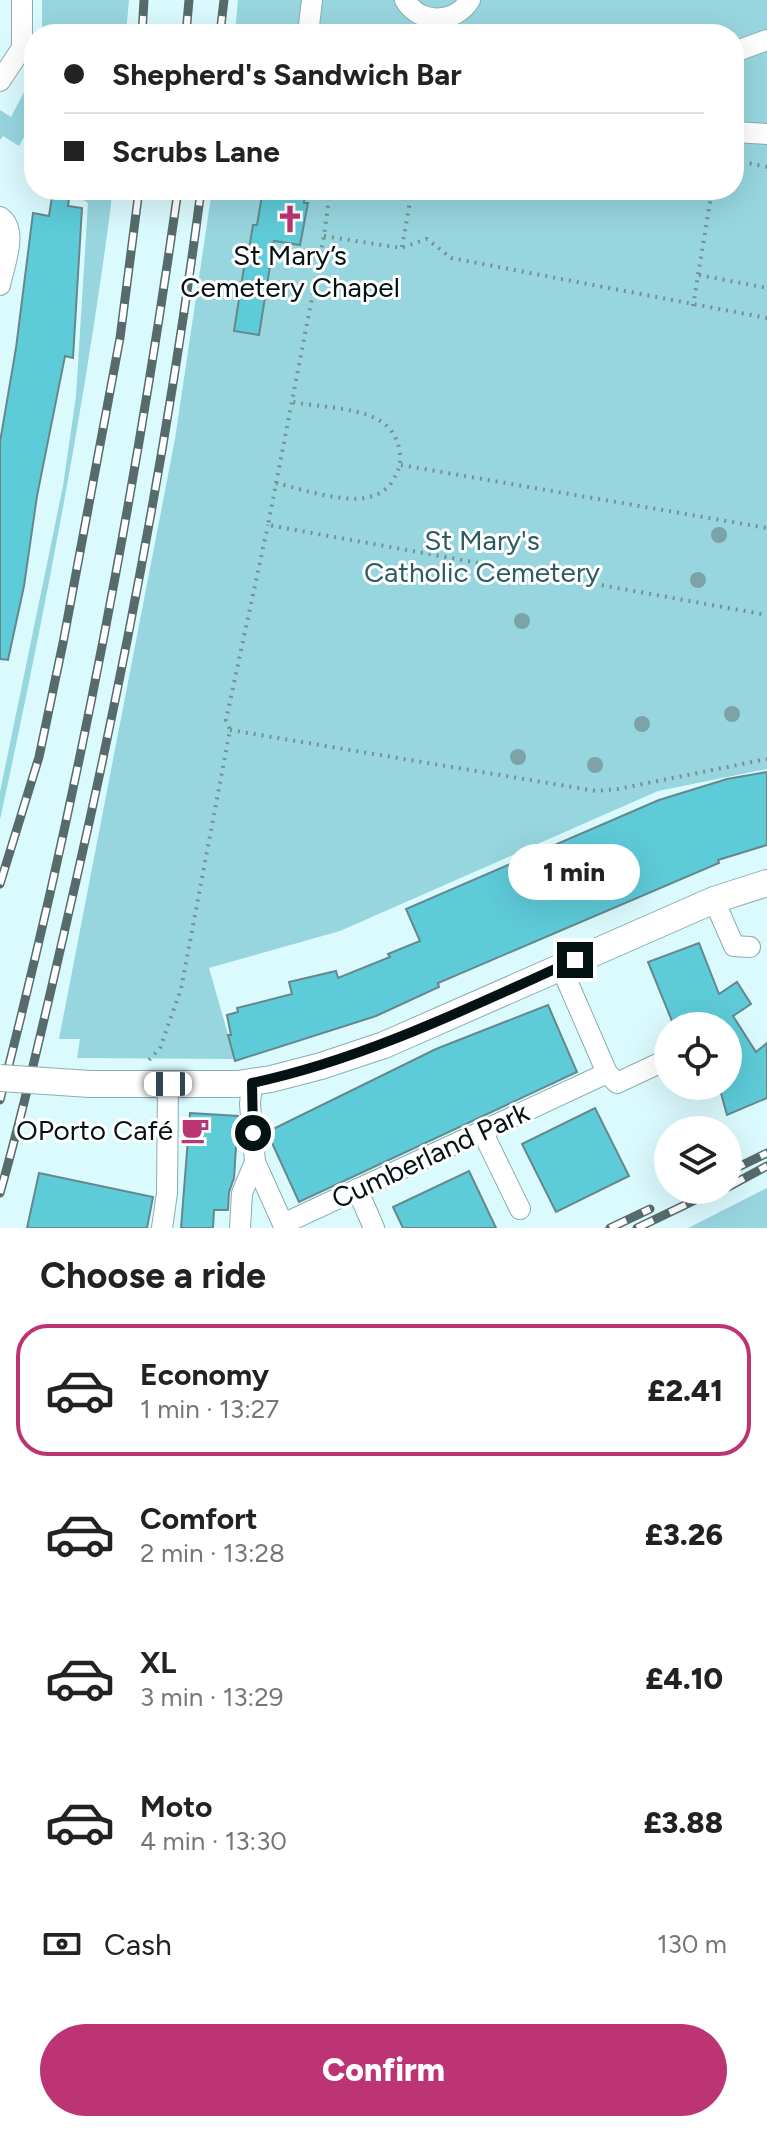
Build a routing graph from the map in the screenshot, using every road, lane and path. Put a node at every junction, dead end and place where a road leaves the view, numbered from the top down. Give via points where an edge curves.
1 (22, 0) edge
2 (312, 0) edge
3 (405, 0) edge
4 (470, 0) edge
5 (309, 24) edge
6 (767, 40) edge
7 (744, 48) edge
8 (0, 81) edge
9 (744, 133) edge
10 (767, 134) edge
11 (744, 162) edge
12 (767, 167) edge
13 (329, 200) edge
14 (410, 200) edge
15 (710, 200) edge
16 (5, 224) edge
17 (324, 236) junction
18 (401, 248) junction
19 (699, 275) junction
20 (0, 285) edge
21 (767, 288) edge
22 (693, 306) junction
23 (767, 318) edge
24 (293, 402) junction
25 (401, 465) junction
26 (276, 483) junction
27 (268, 525) junction
28 (767, 528) edge
29 (767, 615) edge
30 (230, 730) junction
31 (767, 759) edge
32 (767, 883) edge
33 (714, 900) junction
34 (750, 947) dead end
35 (561, 967) junction
36 (149, 1060) dead end
37 (654, 1066) edge
38 (607, 1073) junction
39 (0, 1078) edge
40 (252, 1083) junction
41 (168, 1084) junction
42 (482, 1131) junction
43 (255, 1162) junction
44 (357, 1189) junction
45 (520, 1209) dead end
46 (162, 1228) edge
47 (240, 1228) edge
48 (374, 1228) edge

1 - 8 street via 22,48
2 - 5 street
3 - 4 street via 419,15 432,19 457,14
6 - 7 street
9 - 10 street
11 - 12 path
13 - 17 path
14 - 18 path
15 - 19 path
16 - 20 street
17 - 18 path
17 - 24 path
18 - 22 path via 427,239 451,258
19 - 21 path
19 - 22 path
22 - 23 path
24 - 25 path via 381,421 399,445
24 - 26 path
25 - 26 path via 386,489 362,499
25 - 28 path
26 - 27 path
27 - 29 path
27 - 30 path via 226,720
30 - 31 path via 596,791
30 - 36 path via 181,989 160,1048
32 - 33 main road
33 - 34 street via 734,946
33 - 35 main road
35 - 38 street
35 - 40 main road via 384,1045
37 - 38 street via 617,1083
38 - 42 street, Cumberland Park
39 - 41 main road, bridge
40 - 41 main road
40 - 43 street, Cumberland Park
41 - 46 street
42 - 44 street, Cumberland Park
42 - 45 street
43 - 44 street, Cumberland Park via 283,1224
43 - 47 street via 242,1193
44 - 48 street

